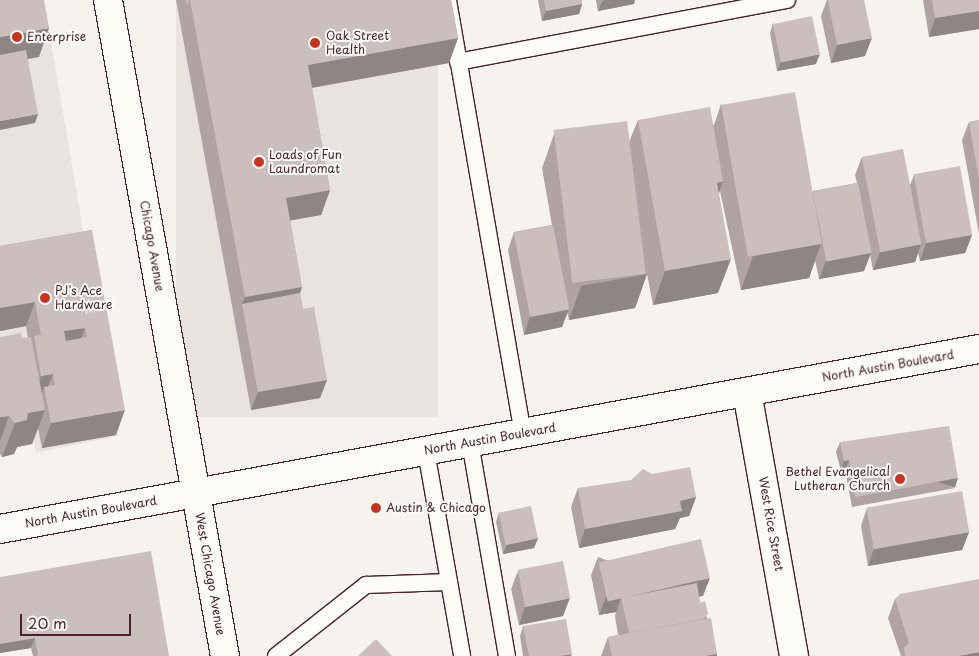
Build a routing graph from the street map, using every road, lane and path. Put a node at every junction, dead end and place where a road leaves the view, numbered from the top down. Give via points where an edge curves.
1 (108, 0) edge
2 (448, 0) edge
3 (787, 0) edge
4 (458, 62) junction
5 (979, 349) edge
6 (747, 392) junction
7 (523, 432) junction
8 (470, 442) junction
9 (426, 451) junction
10 (196, 493) junction
11 (0, 529) edge
12 (449, 582) junction
13 (225, 656) edge
14 (276, 656) edge
15 (462, 656) edge
16 (507, 656) edge
17 (794, 656) edge

1 - 10 street, Chicago Avenue
2 - 4 lane
3 - 4 lane
4 - 7 lane
5 - 6 street, North Austin Boulevard
6 - 7 street, North Austin Boulevard
6 - 17 street, West Rice Street
7 - 8 street, North Austin Boulevard
8 - 9 street, North Austin Boulevard
8 - 16 lane
9 - 10 street, North Austin Boulevard
9 - 12 lane
10 - 11 street, North Austin Boulevard
10 - 13 street, West Chicago Avenue
12 - 14 lane via 366,585
12 - 15 lane

